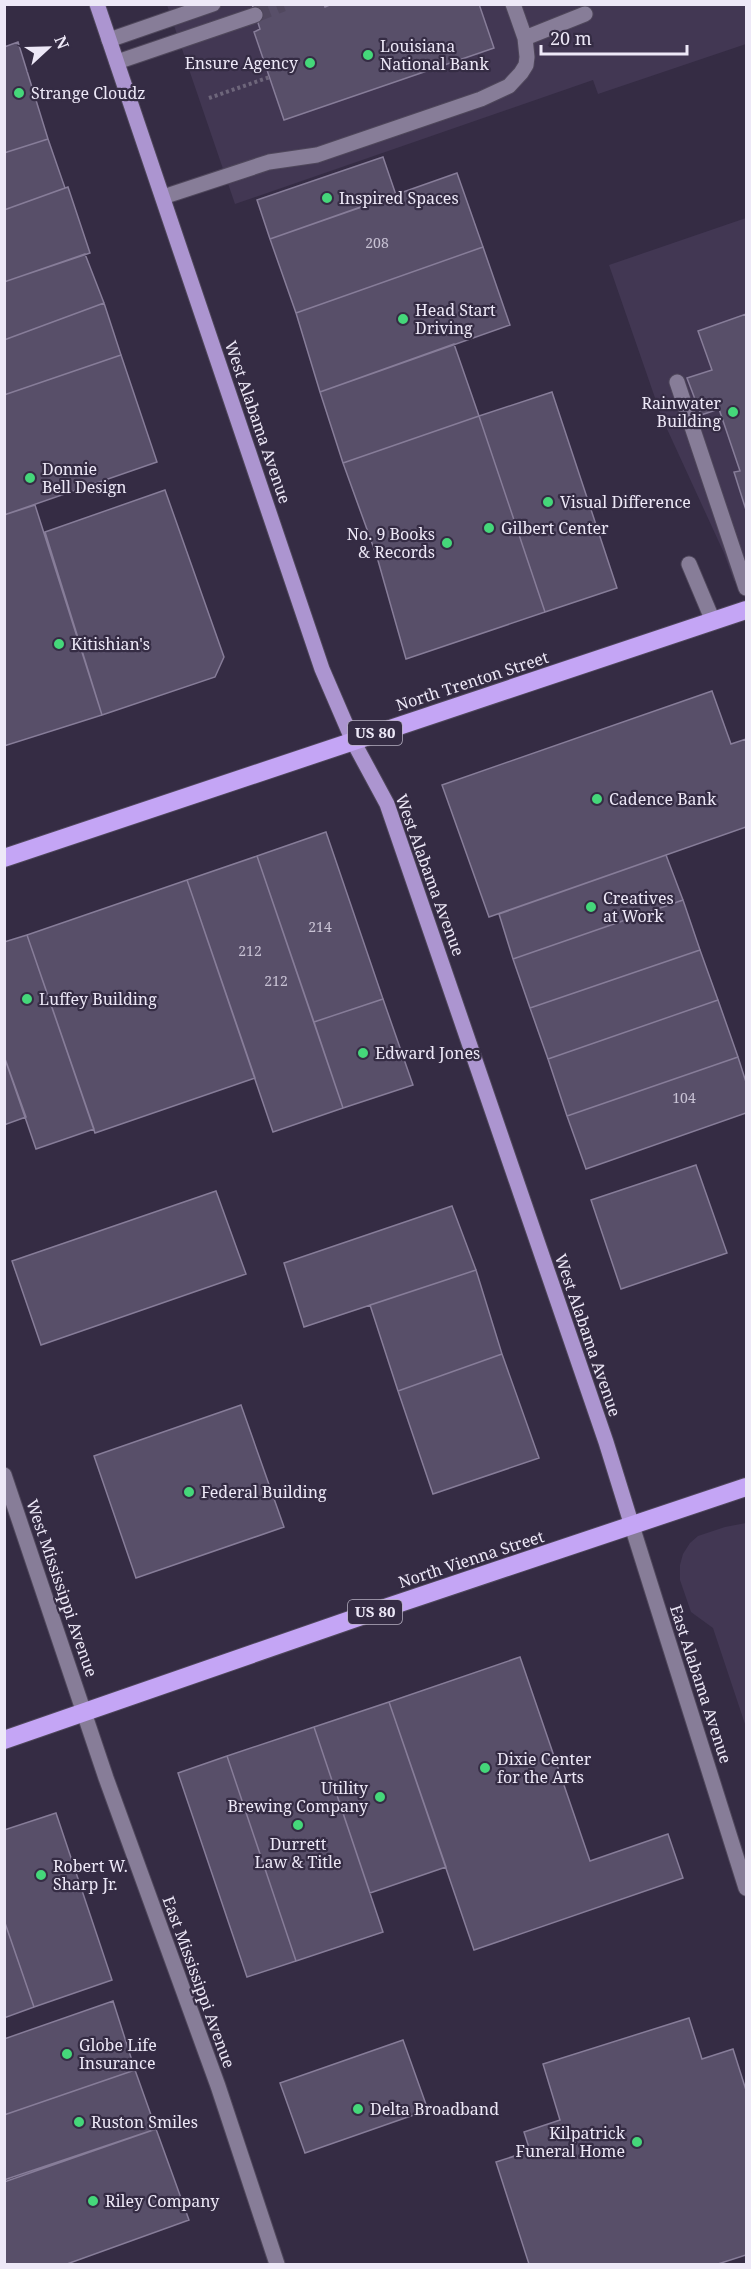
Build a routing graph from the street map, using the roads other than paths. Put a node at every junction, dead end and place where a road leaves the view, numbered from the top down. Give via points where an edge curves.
1 (97, 4) edge
2 (213, 4) edge
3 (513, 4) edge
4 (585, 14) dead end
5 (255, 15) tunnel mouth
6 (525, 38) junction
7 (109, 40) junction
8 (117, 62) junction
9 (163, 197) junction
10 (677, 382) dead end
11 (689, 564) dead end
12 (747, 588) edge
13 (747, 610) edge
14 (713, 621) junction
15 (353, 741) junction
16 (4, 858) edge
17 (4, 1475) edge
18 (747, 1488) edge
19 (632, 1526) junction
20 (85, 1712) junction
21 (4, 1740) edge
22 (747, 1888) edge
23 (277, 2265) edge

1 - 7 main road, West Alabama Avenue
2 - 7 street
3 - 6 street
4 - 6 street
5 - 8 street
6 - 9 street via 526,65 516,80 498,92 317,155 269,162
7 - 8 main road, West Alabama Avenue
8 - 9 main road, West Alabama Avenue
9 - 15 main road, West Alabama Avenue via 322,669
10 - 12 street
11 - 14 street
13 - 14 highway, North Trenton Street / US 80
14 - 15 highway, North Trenton Street / US 80
15 - 16 highway, North Trenton Street / US 80
15 - 19 main road, West Alabama Avenue via 387,804
17 - 20 street, West Mississippi Avenue
18 - 19 highway, North Vienna Street / US 80
19 - 20 highway, North Vienna Street / US 80
19 - 22 street, East Alabama Avenue
20 - 21 highway, North Vienna Street / US 80
20 - 23 street, East Mississippi Avenue

